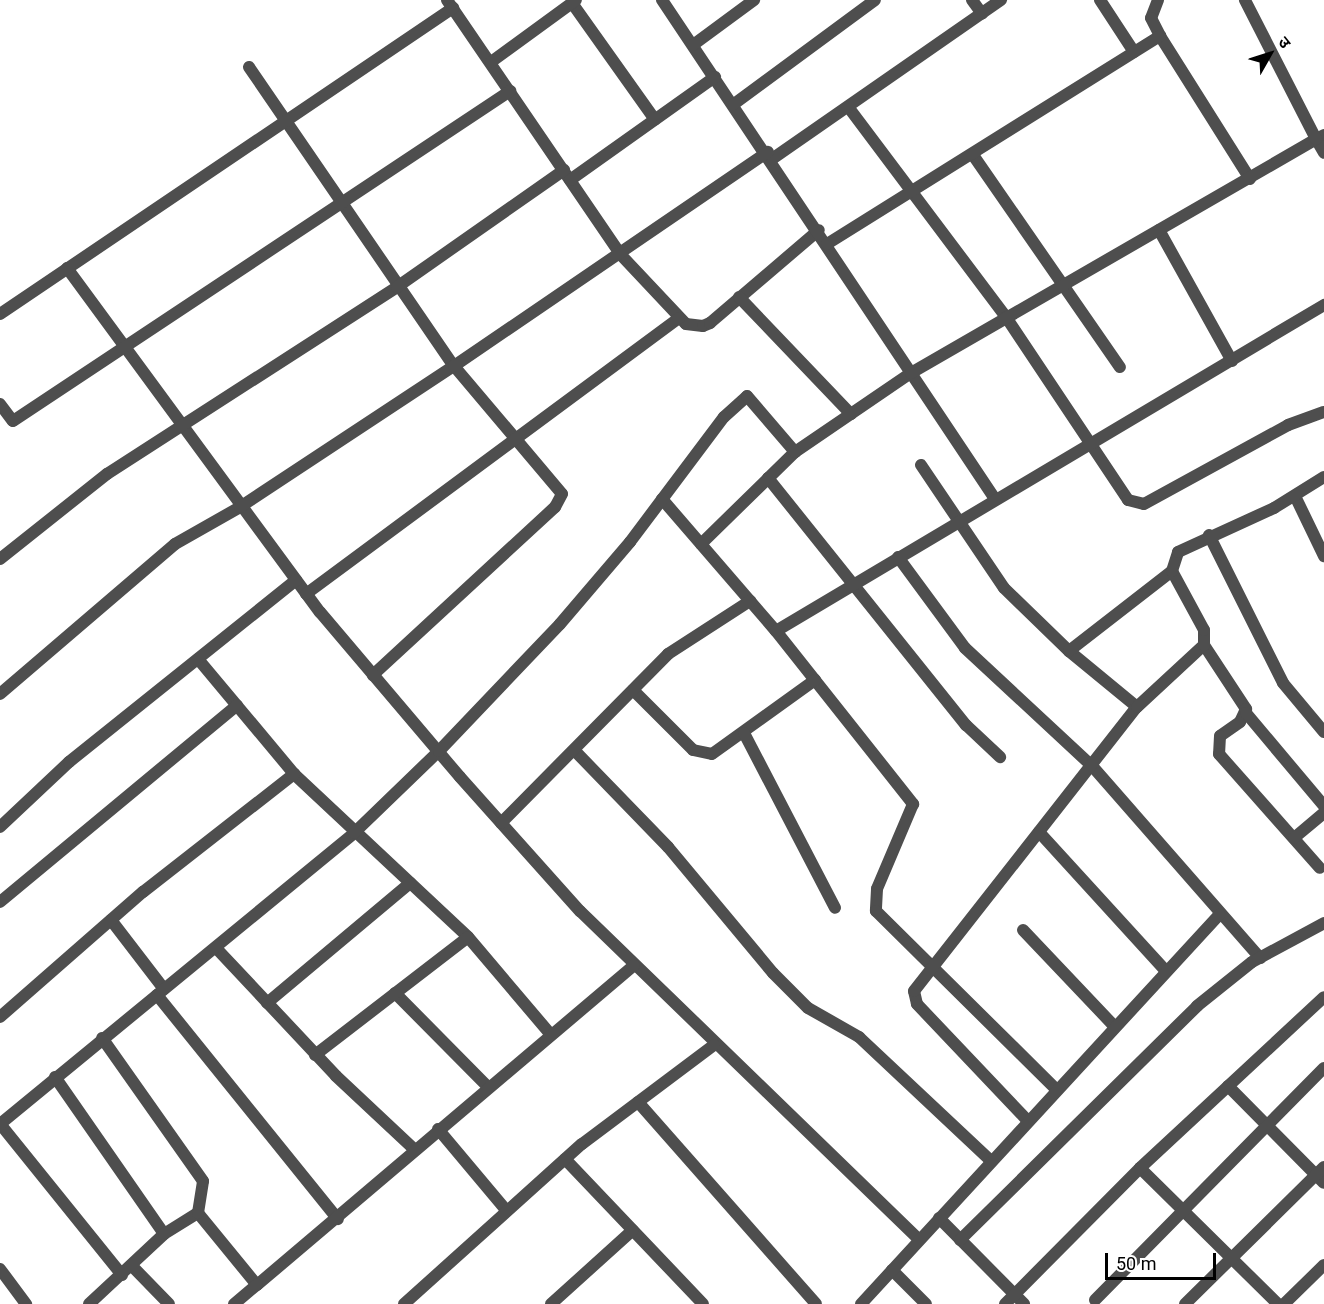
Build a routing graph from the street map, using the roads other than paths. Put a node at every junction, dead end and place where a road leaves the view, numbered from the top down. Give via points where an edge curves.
1 (662, 0) edge
2 (754, 0) edge
3 (875, 0) edge
4 (972, 0) edge
5 (1001, 0) edge
6 (1100, 0) edge
7 (1158, 0) edge
8 (1245, 0) edge
9 (574, 1) edge
10 (450, 4) edge
11 (982, 14) junction
12 (1160, 36) junction
13 (693, 45) junction
14 (1134, 52) junction
15 (491, 62) junction
16 (249, 67) dead end
17 (715, 77) junction
18 (510, 91) junction
19 (734, 104) junction
20 (849, 108) junction
21 (286, 120) junction
22 (655, 120) junction
23 (1320, 137) edge
24 (1324, 153) edge
25 (973, 155) junction
26 (770, 156) junction
27 (567, 175) junction
28 (1250, 179) junction
29 (910, 195) junction
30 (341, 203) junction
31 (819, 230) junction
32 (1159, 230) junction
33 (827, 244) junction
34 (620, 254) junction
35 (67, 268) junction
36 (1063, 283) junction
37 (397, 287) junction
38 (740, 297) junction
39 (1324, 305) edge
40 (0, 314) edge
41 (1006, 317) junction
42 (679, 318) junction
43 (122, 348) junction
44 (1232, 361) junction
45 (454, 366) junction
46 (1120, 367) dead end
47 (911, 373) junction
48 (0, 404) edge
49 (1324, 412) edge
50 (851, 414) junction
51 (182, 428) junction
52 (517, 438) junction
53 (1087, 443) junction
54 (795, 452) junction
55 (921, 465) dead end
56 (1324, 477) edge
57 (768, 478) junction
58 (1295, 496) junction
59 (662, 499) junction
60 (995, 499) junction
61 (240, 507) junction
62 (956, 522) junction
63 (1209, 535) junction
64 (701, 544) junction
65 (1324, 556) edge
66 (898, 557) junction
67 (0, 559) edge
68 (1172, 571) junction
69 (296, 580) junction
70 (856, 582) junction
71 (306, 594) junction
72 (750, 601) junction
73 (776, 631) junction
74 (1204, 645) junction
75 (1069, 651) junction
76 (198, 658) junction
77 (374, 675) junction
78 (815, 680) junction
79 (633, 690) junction
80 (0, 694) edge
81 (237, 705) junction
82 (1137, 707) junction
83 (1246, 713) junction
84 (1324, 732) edge
85 (744, 733) junction
86 (575, 751) junction
87 (439, 752) junction
88 (1000, 757) dead end
89 (1093, 766) junction
90 (294, 774) junction
91 (1324, 806) edge
92 (1324, 813) edge
93 (501, 823) junction
94 (0, 827) edge
95 (1039, 832) junction
96 (354, 833) junction
97 (1294, 838) junction
98 (1320, 868) dead end
99 (410, 883) junction
100 (0, 902) edge
101 (835, 908) dead end
102 (1219, 915) junction
103 (111, 920) junction
104 (1324, 923) edge
105 (1023, 930) dead end
106 (468, 937) junction
107 (216, 948) junction
108 (1260, 958) junction
109 (634, 965) junction
110 (933, 970) junction
111 (1166, 971) junction
112 (161, 992) junction
113 (395, 993) junction
114 (1324, 997) edge
115 (267, 1003) junction
116 (1, 1013) edge
117 (1114, 1026) junction
118 (551, 1035) junction
119 (102, 1038) junction
120 (714, 1045) junction
121 (315, 1055) junction
122 (1324, 1068) edge
123 (55, 1077) junction
124 (488, 1086) junction
125 (1228, 1086) junction
126 (1056, 1089) junction
127 (638, 1102) junction
128 (1027, 1120) junction
129 (1271, 1127) junction
130 (438, 1129) junction
131 (415, 1150) junction
132 (565, 1159) junction
133 (991, 1161) junction
134 (1140, 1168) junction
135 (1321, 1175) edge
136 (506, 1210) junction
137 (1184, 1211) junction
138 (198, 1213) junction
139 (939, 1218) junction
140 (339, 1219) junction
141 (633, 1230) junction
142 (164, 1234) junction
143 (919, 1240) junction
144 (960, 1240) junction
145 (1231, 1258) junction
146 (1324, 1265) edge
147 (132, 1266) junction
148 (0, 1269) edge
149 (892, 1270) junction
150 (122, 1275) junction
151 (257, 1286) junction
152 (1014, 1294) junction
153 (1095, 1303) edge
154 (26, 1304) edge
155 (89, 1304) edge
156 (169, 1304) edge
157 (234, 1304) edge
158 (404, 1304) edge
159 (551, 1304) edge
160 (703, 1304) edge
161 (816, 1304) edge
162 (861, 1304) edge
163 (926, 1304) edge
164 (1005, 1304) edge
165 (1024, 1304) edge
166 (1185, 1304) edge
167 (1278, 1304) edge
168 (1284, 1304) edge

1 - 13 street
2 - 13 street
3 - 19 street
4 - 11 street
5 - 11 street
6 - 14 street
7 - 12 street via 1151,18
8 - 23 street
9 - 15 street
9 - 22 street
10 - 15 street
10 - 21 street
11 - 20 street
12 - 14 street
12 - 28 street
13 - 17 street
14 - 25 street
15 - 18 street
16 - 21 street
17 - 19 street
17 - 22 street
18 - 27 street
18 - 30 street
19 - 26 street
20 - 26 street
20 - 29 street
21 - 30 street
21 - 35 street
22 - 27 street
23 - 24 street
23 - 28 street
25 - 29 street
25 - 36 street
26 - 31 street
26 - 34 street
27 - 34 street
27 - 37 street
28 - 32 street
29 - 33 street
29 - 41 street
30 - 37 street
30 - 43 street
31 - 33 street
31 - 38 street
32 - 36 street
32 - 44 street
33 - 47 street
34 - 42 street
34 - 45 street
35 - 40 street
35 - 43 street
36 - 41 street
36 - 46 street
37 - 45 street
37 - 51 street
38 - 42 street via 703,326
38 - 50 street
39 - 44 street
41 - 47 street
41 - 53 street
42 - 52 street
43 - 48 street via 13,422
43 - 51 street
44 - 53 street
45 - 52 street
45 - 61 street
47 - 50 street
47 - 60 street
49 - 53 street via 1288,425 1144,504 1128,500
50 - 54 street
51 - 61 street
51 - 67 street via 107,474
52 - 71 street
52 - 77 street via 560,489 560,501
53 - 60 street
54 - 57 street
54 - 59 street via 747,396 724,417
55 - 62 street
56 - 58 street
57 - 64 street
57 - 70 street
58 - 63 street
58 - 65 street
59 - 64 street
59 - 87 street via 560,624
60 - 62 street
61 - 69 street
61 - 80 street via 175,544 141,570
62 - 66 street
62 - 75 street via 1004,588
63 - 68 street via 1178,552
63 - 84 street via 1283,683
64 - 72 street
66 - 70 street
66 - 89 street via 965,648
68 - 74 street via 1204,630
68 - 75 street
69 - 71 street
69 - 76 street
70 - 73 street
70 - 88 street via 966,725
71 - 77 street
72 - 73 street
72 - 79 street via 668,654
73 - 78 street
74 - 82 street
74 - 83 street via 1224,669
75 - 82 street
76 - 81 street
76 - 94 street via 69,762
77 - 87 street
78 - 85 street
78 - 110 street via 913,804 877,889 876,910
79 - 85 street via 693,750 703,754 721,751
79 - 86 street
81 - 90 street
81 - 100 street
82 - 89 street
83 - 91 street
83 - 97 street via 1220,736 1219,754
85 - 101 street
86 - 93 street
86 - 133 street via 668,847 773,974 808,1008 859,1037
87 - 93 street
87 - 96 street
89 - 95 street
89 - 102 street
90 - 96 street
90 - 103 street
92 - 97 street
93 - 109 street
95 - 110 street
95 - 111 street
96 - 99 street
96 - 107 street
97 - 98 street
99 - 106 street
99 - 115 street
102 - 108 street
102 - 111 street
103 - 112 street
103 - 116 street
104 - 108 street
105 - 117 street
106 - 113 street
106 - 118 street
107 - 112 street
107 - 115 street
108 - 144 street via 1197,1006
109 - 118 street
109 - 120 street
110 - 126 street
110 - 128 street via 914,991 917,1004
111 - 117 street
112 - 119 street
112 - 140 street
113 - 121 street
113 - 124 street
114 - 125 street
115 - 121 street
117 - 126 street
118 - 124 street
119 - 123 street
119 - 138 street via 203,1182
120 - 127 street
120 - 143 street
121 - 131 street
122 - 129 street
123 - 142 street
123 - 150 street via 0,1124
124 - 130 street
125 - 129 street
125 - 134 street
126 - 128 street
127 - 132 street
127 - 161 street
128 - 133 street
129 - 135 street
129 - 137 street
130 - 131 street
130 - 136 street
131 - 140 street
132 - 136 street
132 - 141 street
133 - 139 street
134 - 137 street
134 - 152 street
135 - 145 street
136 - 158 street
137 - 145 street
137 - 153 street
138 - 142 street
138 - 151 street
139 - 143 street
139 - 144 street
140 - 151 street
141 - 159 street
141 - 160 street
142 - 147 street
143 - 149 street
144 - 152 street
145 - 166 street
145 - 167 street
146 - 168 street
147 - 150 street
147 - 156 street
148 - 154 street
149 - 162 street
149 - 163 street
150 - 155 street
151 - 157 street
152 - 164 street
152 - 165 street

